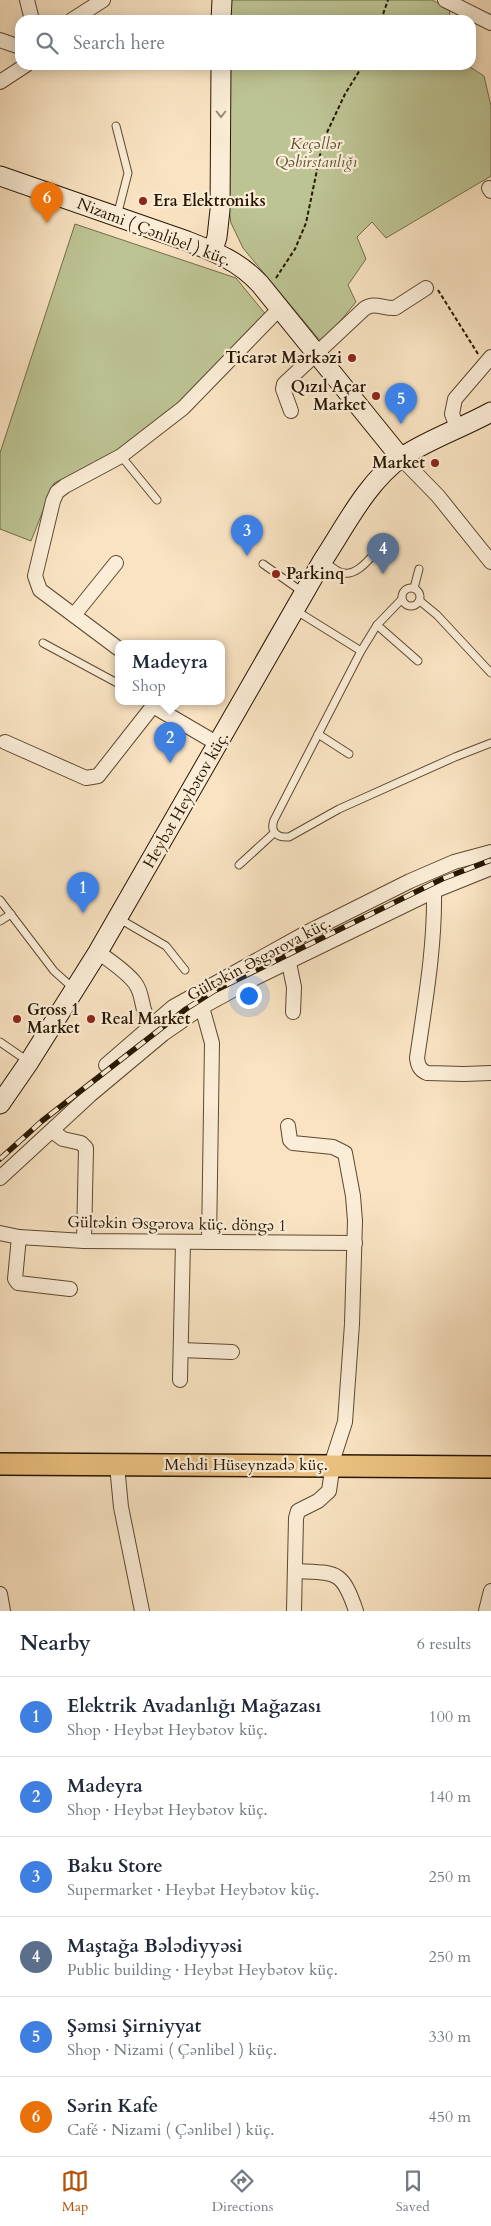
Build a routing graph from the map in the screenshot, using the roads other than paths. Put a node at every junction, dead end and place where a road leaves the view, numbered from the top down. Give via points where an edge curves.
1 (27, 0) edge
2 (103, 0) edge
3 (222, 0) edge
4 (447, 0) edge
5 (31, 15) edge
6 (80, 15) edge
7 (221, 15) edge
8 (476, 15) edge
9 (476, 15) edge
10 (491, 23) edge
11 (0, 40) edge
12 (15, 45) edge
13 (20, 70) edge
14 (221, 70) edge
15 (0, 82) edge
16 (116, 126) dead end
17 (0, 176) edge
18 (116, 216) junction
19 (213, 250) junction
20 (426, 288) road end
21 (280, 308) junction
22 (316, 353) junction
23 (488, 361) edge
24 (291, 411) dead end
25 (491, 412) edge
26 (458, 430) junction
27 (121, 456) junction
28 (401, 458) junction
29 (157, 500) dead end
30 (382, 545) dead end
31 (323, 560) junction
32 (491, 562) edge
33 (116, 563) dead end
34 (264, 564) dead end
35 (419, 569) dead end
36 (414, 588) junction
37 (402, 599) junction
38 (300, 601) junction
39 (420, 601) junction
40 (74, 615) junction
41 (377, 625) junction
42 (43, 643) dead end
43 (115, 646) edge
44 (361, 652) junction
45 (418, 661) dead end
46 (491, 673) edge
47 (115, 682) edge
48 (150, 705) edge
49 (154, 705) edge
50 (318, 734) junction
51 (5, 742) dead end
52 (491, 743) edge
53 (218, 744) junction
54 (349, 754) dead end
55 (274, 833) junction
56 (491, 852) edge
57 (239, 865) dead end
58 (491, 868) edge
59 (434, 891) junction
60 (0, 900) edge
61 (11, 914) junction
62 (117, 918) junction
63 (0, 921) edge
64 (98, 952) junction
65 (289, 962) junction
66 (185, 970) dead end
67 (75, 990) junction
68 (202, 1007) junction
69 (293, 1012) dead end
70 (152, 1024) junction
71 (0, 1042) edge
72 (29, 1062) junction
73 (106, 1065) dead end
74 (491, 1073) edge
75 (0, 1104) edge
76 (288, 1126) dead end
77 (52, 1131) junction
78 (0, 1178) edge
79 (0, 1233) edge
80 (19, 1237) junction
81 (84, 1241) junction
82 (182, 1242) junction
83 (209, 1242) junction
84 (355, 1243) junction
85 (70, 1289) dead end
86 (181, 1350) junction
87 (232, 1352) dead end
88 (180, 1380) dead end
89 (0, 1464) edge
90 (491, 1467) edge
91 (332, 1471) junction
92 (0, 1476) edge
93 (118, 1476) junction
94 (491, 1479) edge
95 (295, 1571) junction
96 (491, 1591) edge
97 (0, 1594) edge
98 (3, 1611) edge
99 (142, 1611) edge
100 (294, 1611) edge
101 (356, 1611) edge
102 (486, 1611) edge

1 - 5 street
2 - 6 street
3 - 7 main road
4 - 8 street
9 - 10 street
11 - 12 street
13 - 15 street
14 -> 19 main road via 220,210
16 - 18 lane via 128,173
17 - 18 main road, Nizami ( Çənlibel ) küç.
18 - 19 main road, Nizami ( Çənlibel ) küç.
19 - 21 main road, Nizami ( Çənlibel ) küç. via 249,272
20 - 22 street via 395,308 368,305
21 - 22 main road, Nizami ( Çənlibel ) küç.
21 - 27 street via 183,408
22 - 24 street via 284,384
22 - 28 main road, Nizami ( Çənlibel ) küç.
23 - 26 street via 455,399 452,414
25 - 26 main road, Heybət Heybətov küç.
26 - 28 main road, Heybət Heybətov küç.
27 - 29 lane
27 - 40 street via 65,486 53,501 35,576 40,590
28 - 31 main road, Heybət Heybətov küç. via 356,508
28 - 32 street via 438,496
30 - 31 lane via 350,574
31 - 38 main road, Heybət Heybətov küç.
33 - 40 street
34 - 38 lane
35 - 36 lane
36 - 37 lane via 403,591
36 - 39 lane via 420,593
37 - 39 lane via 410,606
37 - 41 lane
38 - 44 lane
38 - 53 main road, Heybət Heybətov küç.
39 - 46 lane
40 - 43 street
41 - 44 lane
41 - 45 lane
42 - 47 lane
44 - 50 lane
48 - 51 street via 98,776 86,778
49 - 53 street
50 - 54 lane
50 - 55 lane via 274,820 271,827
52 - 55 lane via 339,809 289,837
53 - 62 main road, Heybət Heybətov küç.
55 - 57 lane
56 - 70 street via 454,862 410,881 304,934 174,1007
58 - 59 street, Gültəkin Əsgərova küç.
59 - 65 street, Gültəkin Əsgərova küç.
59 - 74 street via 433,927 417,1065 427,1073
60 - 61 lane
61 - 63 lane
61 - 67 lane via 54,971
62 - 64 main road, Heybət Heybətov küç.
62 - 66 lane via 166,946
64 - 67 main road, Heybət Heybətov küç.
64 - 70 street via 136,984 146,1018
65 - 68 street, Gültəkin Əsgərova küç.
65 - 69 street via 294,987
67 - 72 main road, Heybət Heybətov küç.
68 - 77 street, Gültəkin Əsgərova küç. via 163,1034
68 - 83 street via 212,1043
70 - 73 street
71 - 72 lane
72 - 75 main road, Heybət Heybətov küç.
76 - 84 street via 293,1143 333,1147 345,1153 354,1196
77 - 78 street, Gültəkin Əsgərova küç.
77 - 81 street via 86,1148
79 - 80 street, Gültəkin Əsgərova küç. döngə 1
80 - 81 street, Gültəkin Əsgərova küç. döngə 1
80 - 85 street via 14,1279 18,1284
81 - 82 street, Gültəkin Əsgərova küç. döngə 1
82 - 83 street, Gültəkin Əsgərova küç. döngə 1
82 - 86 street
83 - 84 street, Gültəkin Əsgərova küç. döngə 1
84 - 91 street via 346,1414
86 - 87 street
86 - 88 street
89 - 91 main road, Mehdi Hüseynzadə küç.
90 - 91 main road, Mehdi Hüseynzadə küç.
91 - 93 main road, Mehdi Hüseynzadə küç.
91 - 94 main road, Mehdi Hüseynzadə küç.
91 - 95 street via 329,1491 298,1511
92 - 93 main road, Mehdi Hüseynzadə küç.
93 - 99 street
95 - 100 street
95 - 101 street via 338,1576 350,1591
96 - 102 street
97 - 98 street

